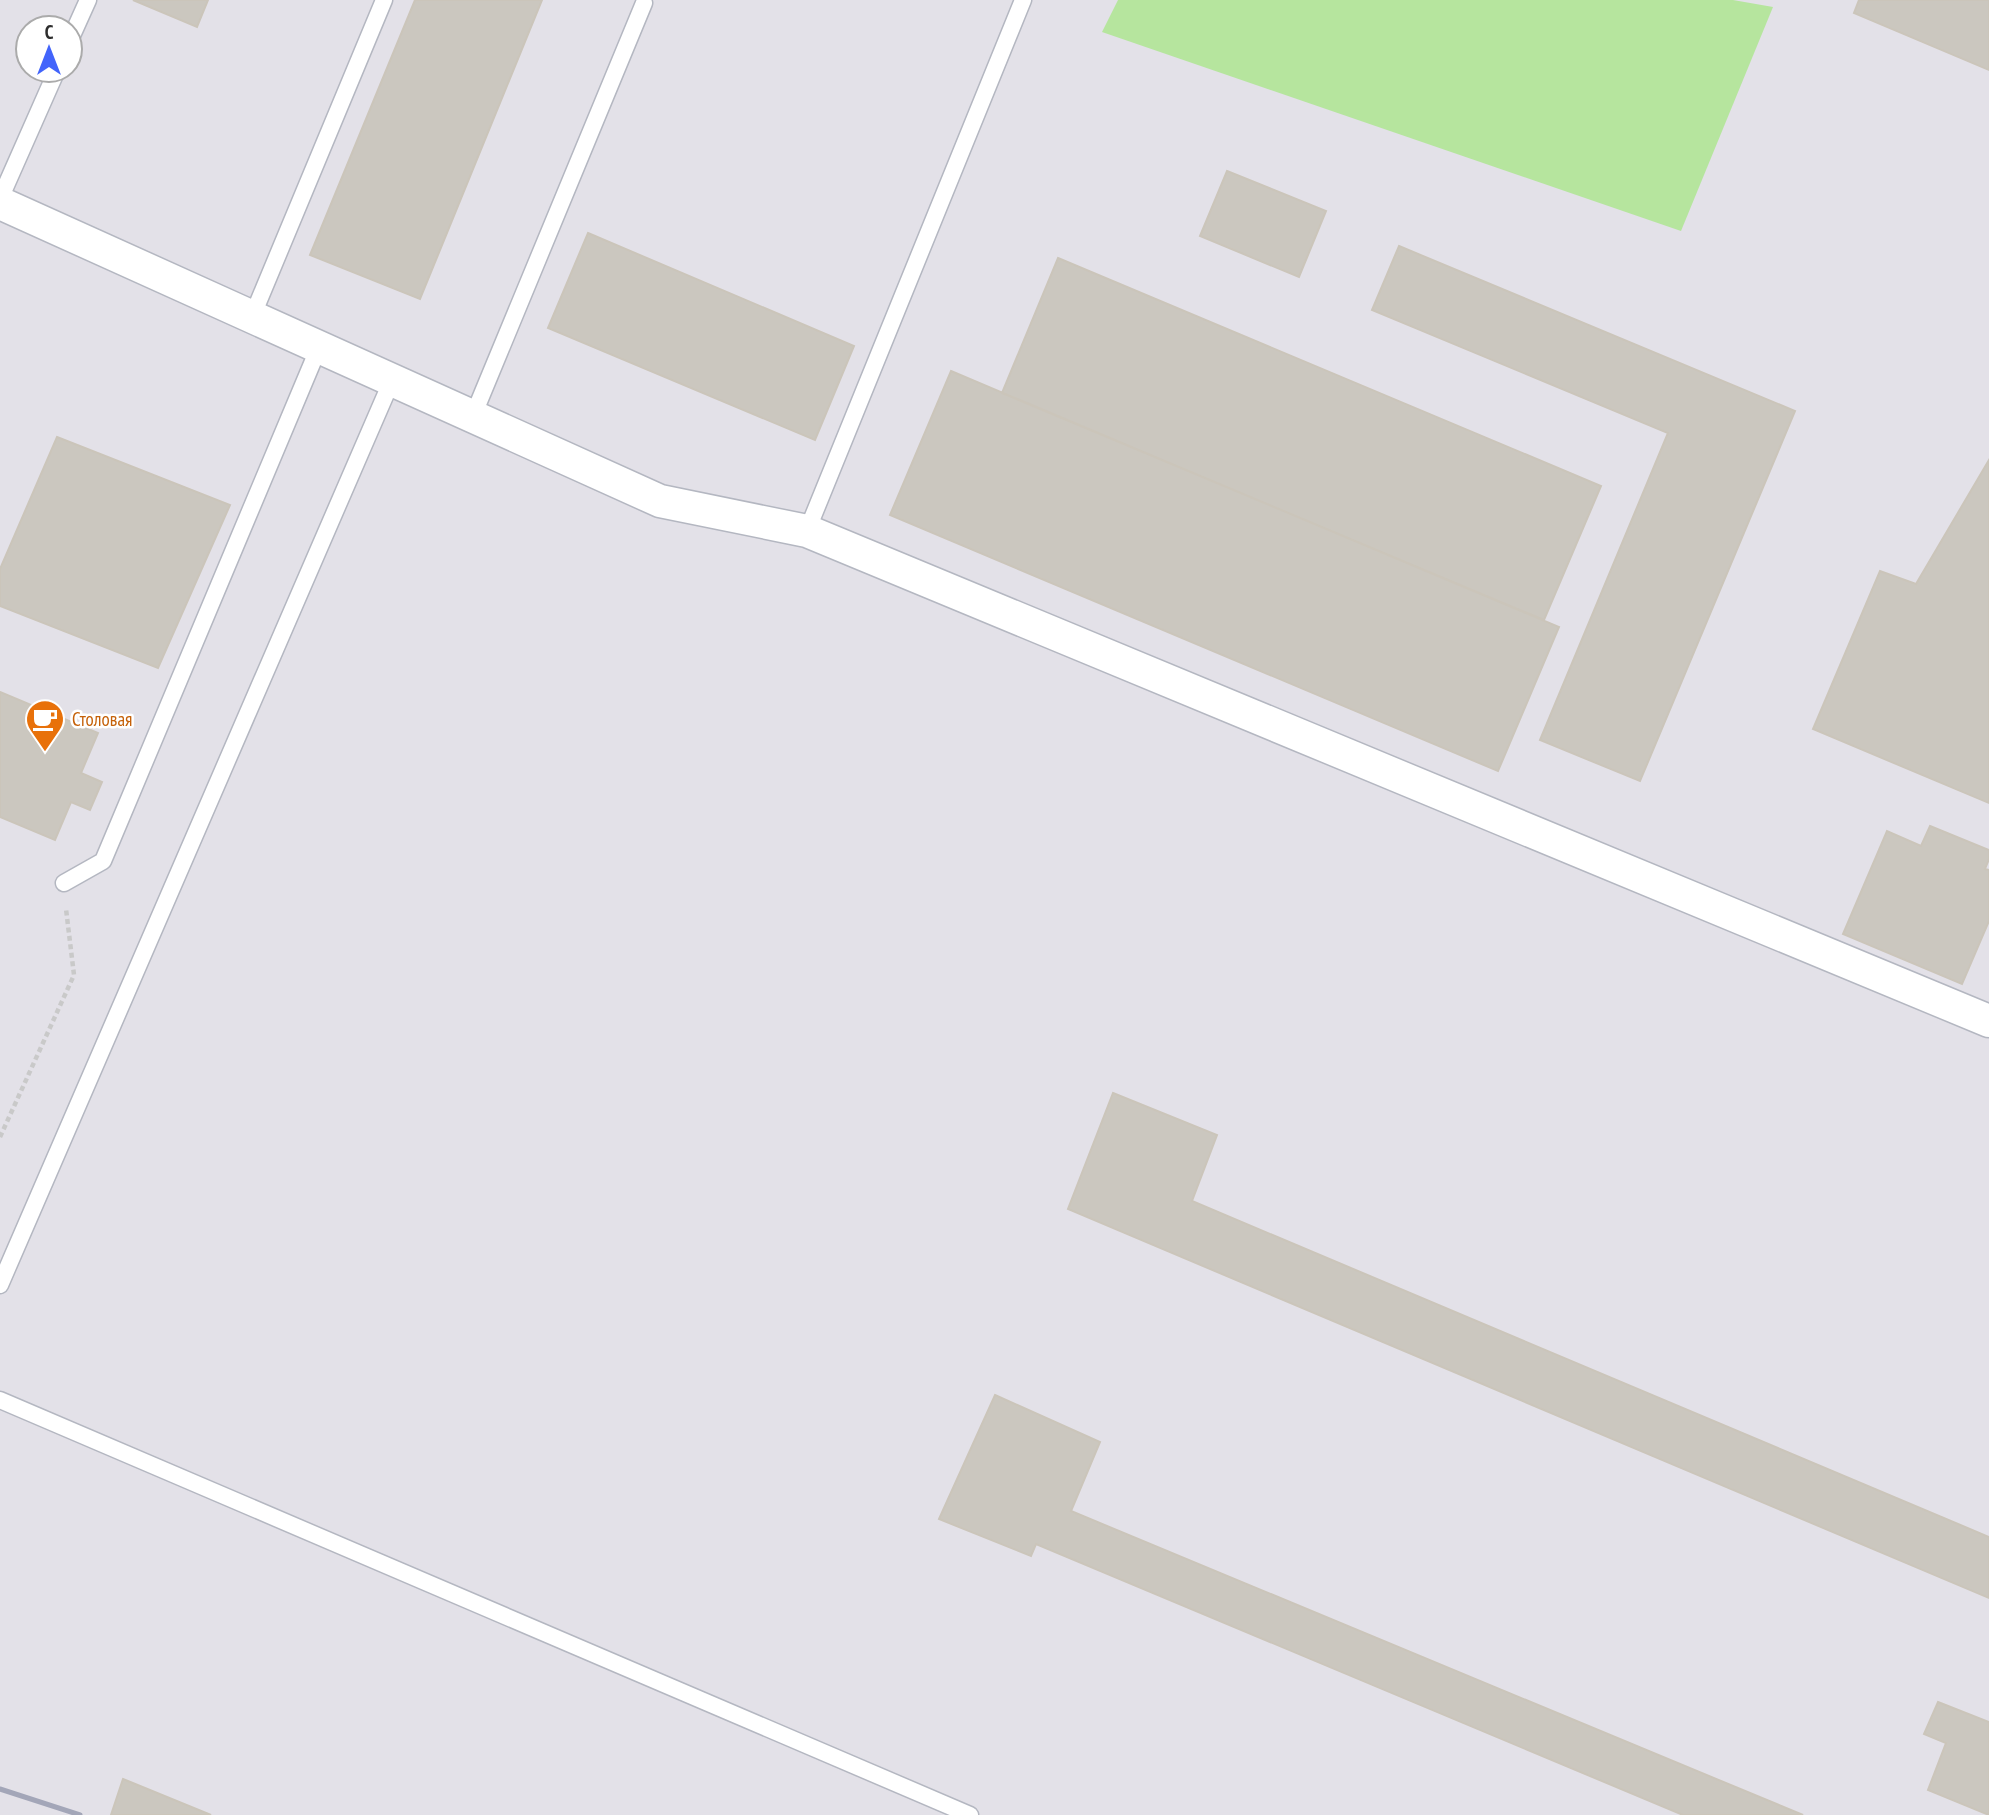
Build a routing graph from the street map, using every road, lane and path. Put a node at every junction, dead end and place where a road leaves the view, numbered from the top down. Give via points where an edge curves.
1 (384, 0) edge
2 (1023, 0) edge
3 (644, 4) dead end
4 (51, 84) edge
5 (0, 201) edge
6 (252, 317) junction
7 (319, 347) junction
8 (392, 380) junction
9 (473, 416) junction
10 (807, 531) junction
11 (64, 883) joint
12 (1989, 1021) edge
13 (0, 1137) edge
14 (0, 1285) edge
15 (0, 1400) edge
16 (970, 1815) edge

1 - 6 lane
2 - 10 lane
3 - 9 lane
4 - 5 lane
5 - 6 street
6 - 7 street
7 - 8 street
7 - 11 lane via 103,861
8 - 9 street
8 - 14 lane
9 - 10 street via 660,501
10 - 12 street
11 - 13 path via 74,975
15 - 16 lane

